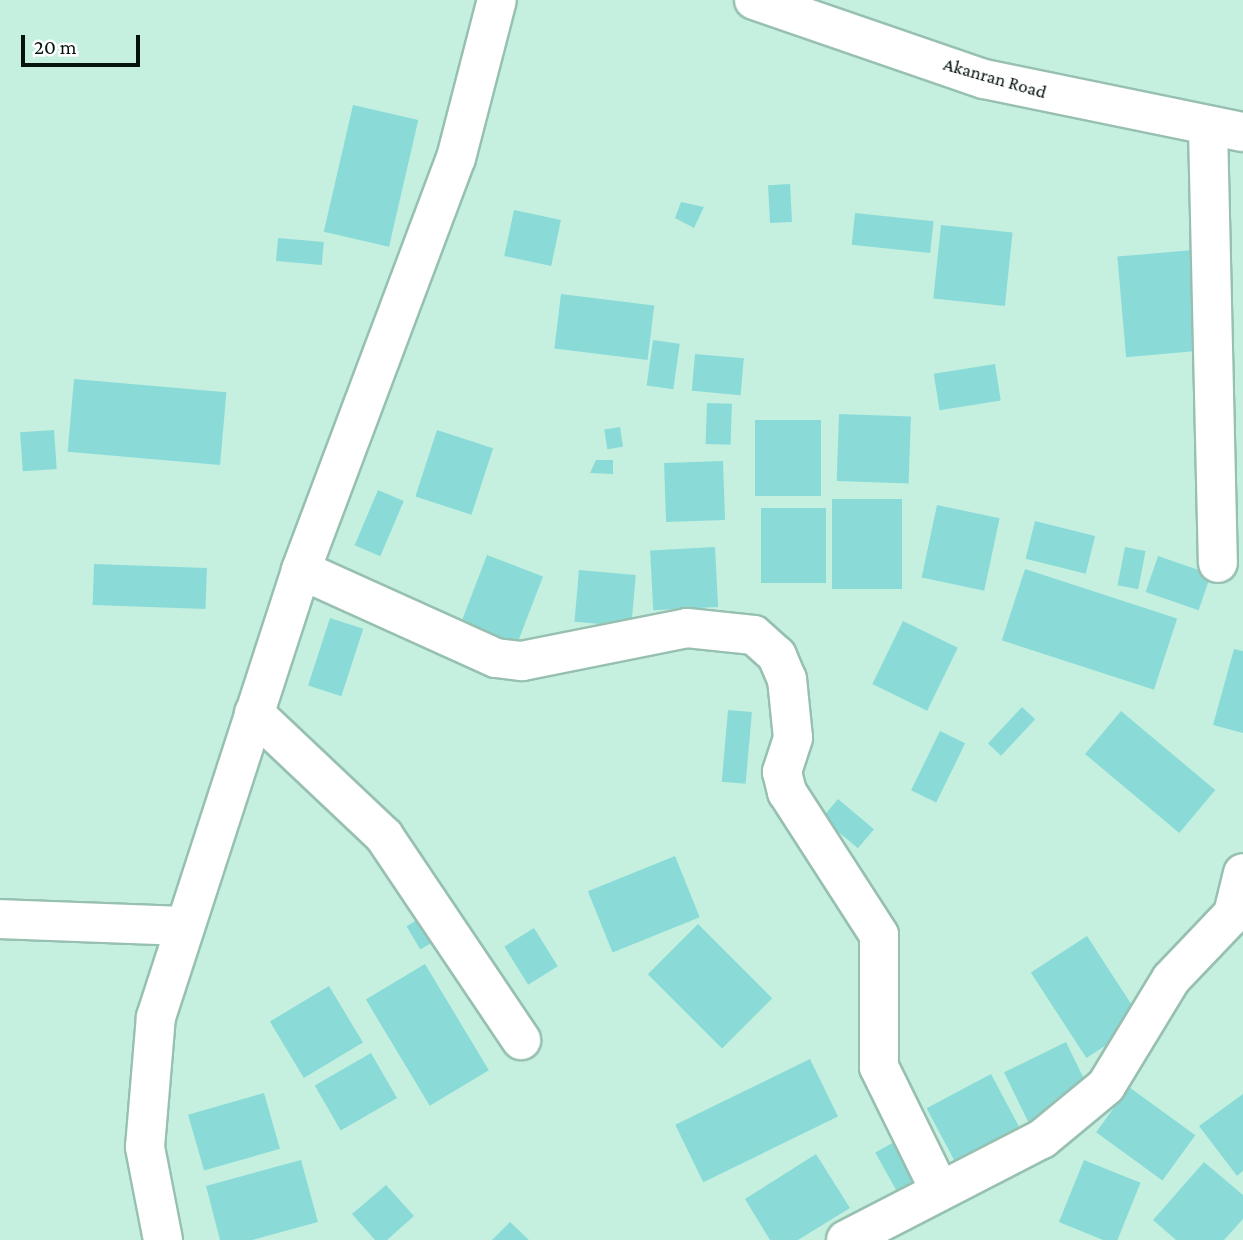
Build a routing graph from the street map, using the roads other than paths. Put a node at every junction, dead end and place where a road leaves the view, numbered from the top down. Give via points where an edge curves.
1 (497, 0) edge
2 (754, 0) edge
3 (1226, 130) edge
4 (1218, 563) dead end
5 (300, 570) junction
6 (254, 713) junction
7 (1243, 873) edge
8 (1238, 918) edge
9 (0, 919) edge
10 (185, 926) junction
11 (521, 1040) dead end
12 (939, 1189) junction
13 (163, 1240) edge
14 (846, 1240) edge

1 - 5 street via 456,158
2 - 3 street, Akanran Road via 984,79
3 - 4 street
5 - 6 street
5 - 12 street via 496,658 522,661 687,628 754,635 777,656 787,679 793,738 782,772 787,792 879,935 879,1067
6 - 10 street
6 - 11 street via 384,836
7 - 8 street
8 - 12 street via 1171,979 1106,1086 1042,1139
9 - 10 street
10 - 13 street via 156,1017 145,1147
12 - 14 street

